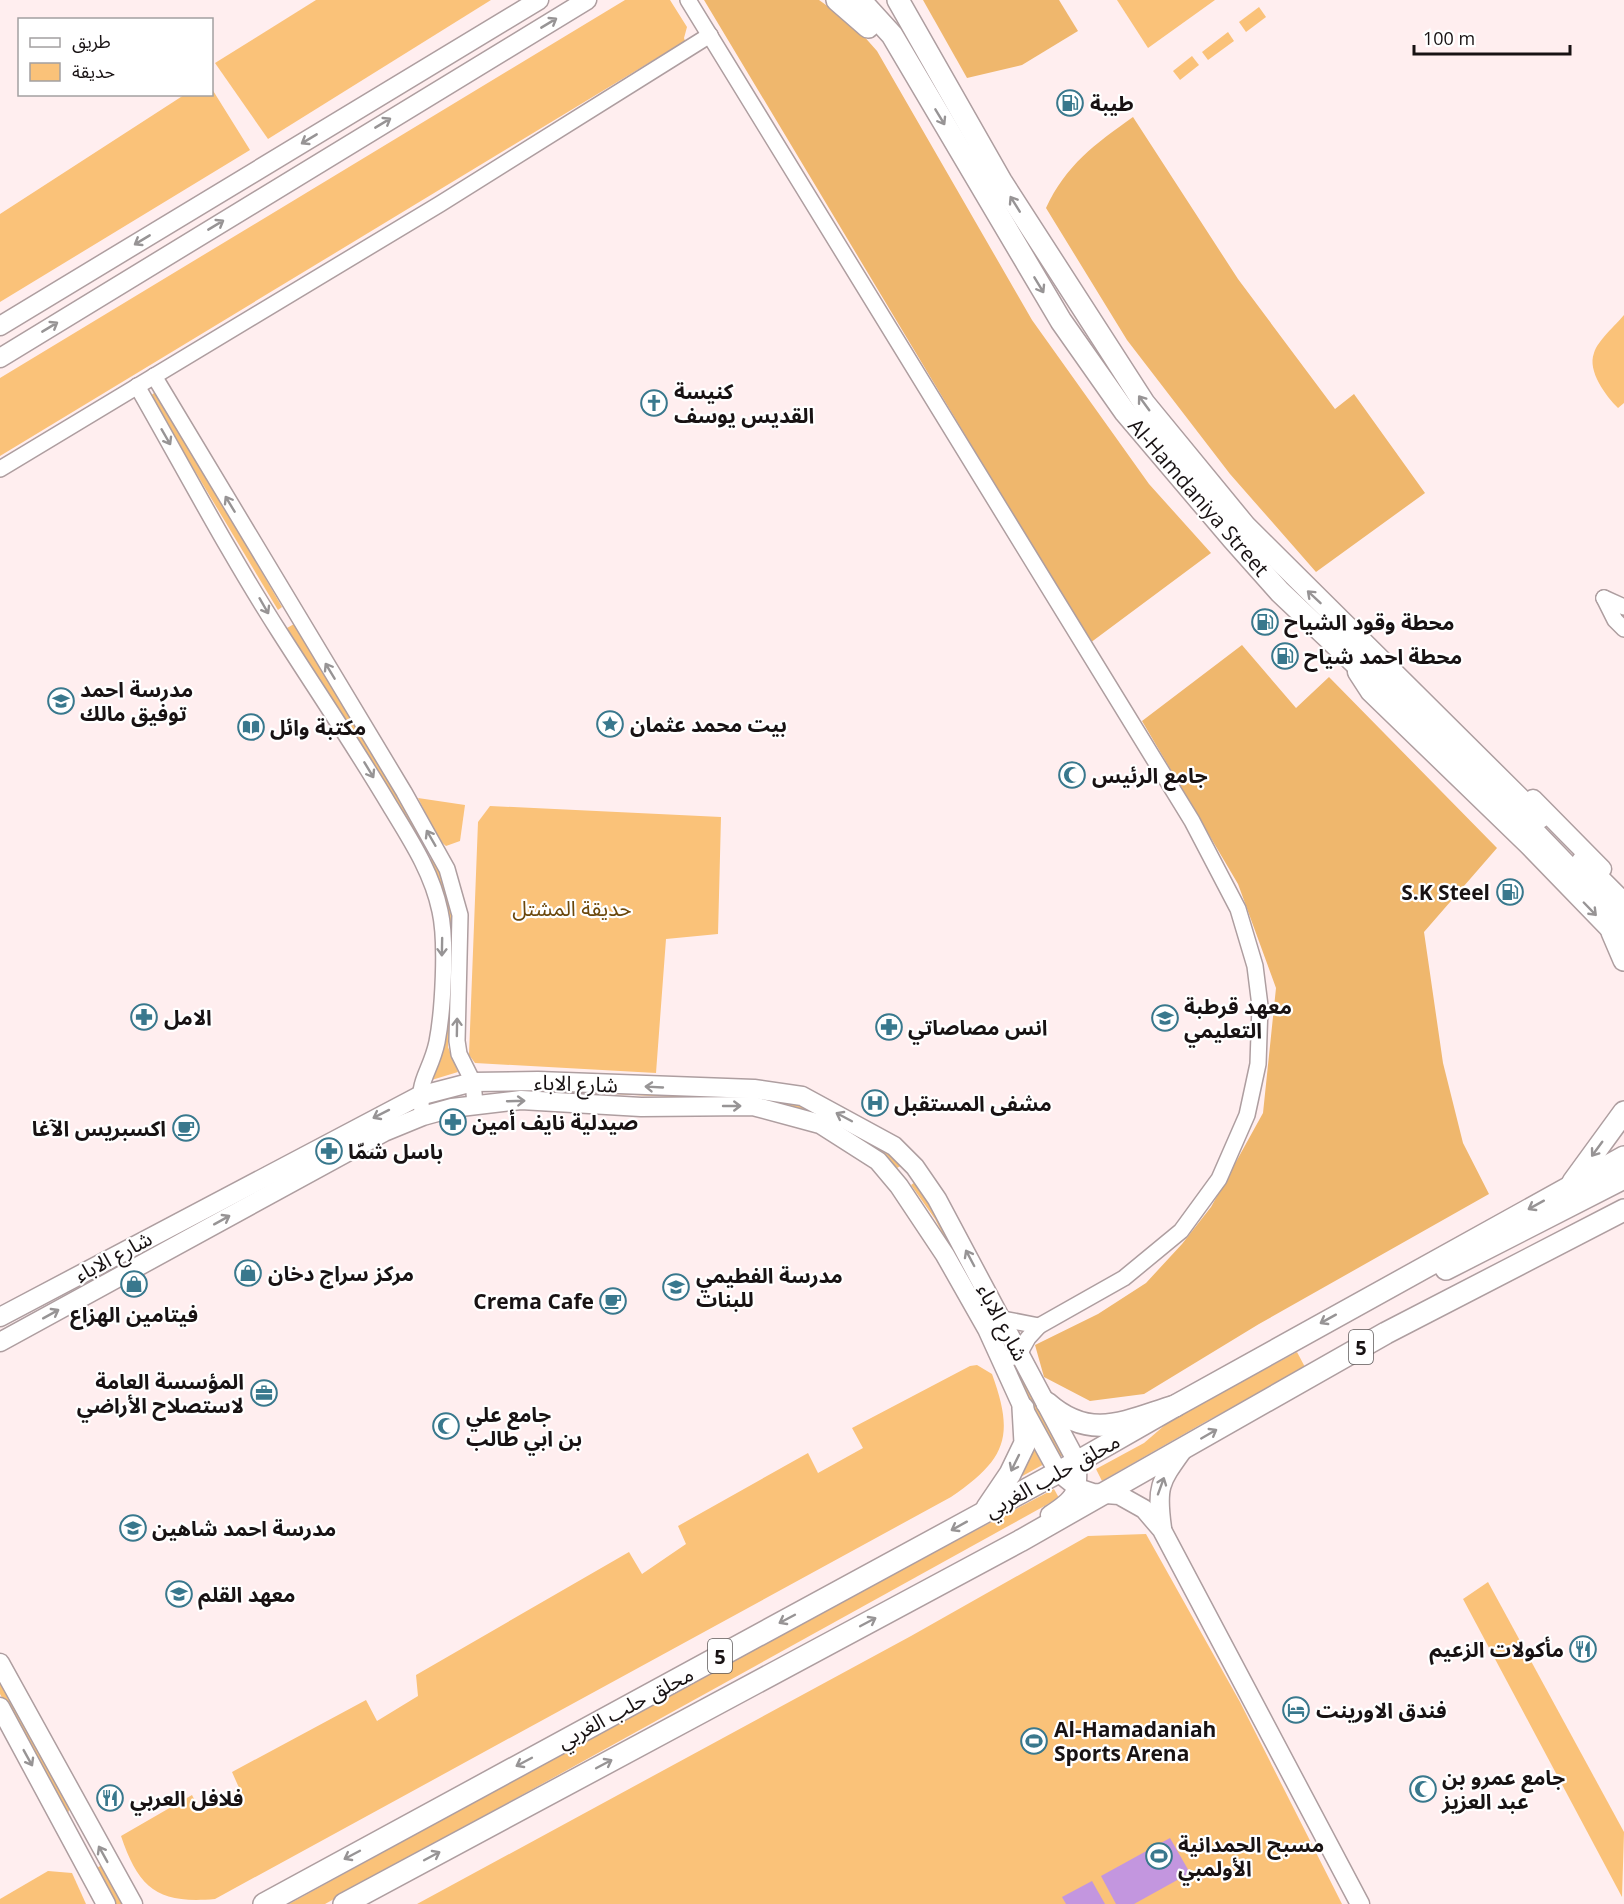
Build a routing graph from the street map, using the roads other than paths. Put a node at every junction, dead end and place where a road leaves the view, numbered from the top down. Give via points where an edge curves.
1 (539, 0) edge
2 (587, 0) edge
3 (688, 0) edge
4 (837, 0) edge
5 (860, 0) edge
6 (898, 0) edge
7 (912, 0) edge
8 (710, 35) junction
9 (458, 49) junction
10 (427, 69) junction
11 (471, 70) junction
12 (925, 72) junction
13 (439, 89) junction
14 (0, 326) edge
15 (0, 358) edge
16 (154, 376) junction
17 (137, 386) junction
18 (0, 470) edge
19 (1624, 607) edge
20 (1624, 629) edge
21 (1356, 649) junction
22 (1623, 894) edge
23 (1620, 934) edge
24 (1624, 960) edge
25 (473, 1082) junction
26 (419, 1096) junction
27 (475, 1104) junction
28 (1624, 1112) edge
29 (423, 1116) junction
30 (1624, 1157) edge
31 (1624, 1178) edge
32 (1570, 1187) junction
33 (1624, 1192) edge
34 (1624, 1210) edge
35 (1354, 1305) junction
36 (0, 1317) edge
37 (1003, 1319) junction
38 (1040, 1326) junction
39 (987, 1329) junction
40 (1386, 1333) junction
41 (0, 1342) edge
42 (1020, 1353) junction
43 (1002, 1360) junction
44 (1047, 1403) junction
45 (1175, 1406) junction
46 (1023, 1408) junction
47 (1185, 1448) junction
48 (1077, 1462) junction
49 (1058, 1472) junction
50 (1078, 1488) junction
51 (1104, 1494) junction
52 (984, 1512) junction
53 (1039, 1530) junction
54 (1162, 1530) junction
55 (0, 1663) edge
56 (0, 1707) edge
57 (273, 1899) edge
58 (348, 1902) edge
59 (106, 1904) edge
60 (133, 1904) edge
61 (259, 1904) edge
62 (1360, 1904) edge

1 - 9 main road
11 -> 2 main road
3 - 8 street
4 - 12 highway via 855,14 890,54
5 - 12 highway, Al-Hamdaniya Street
6 - 12 highway, Al-Hamdaniya Street
7 - 12 highway via 927,30
8 - 16 street
8 - 38 street via 1192,821 1232,895 1252,951 1260,1006 1258,1064 1247,1115 1219,1179 1181,1231 1132,1272
9 - 10 main road
9 - 11 main road via 456,64
10 - 13 main road via 439,75
10 -> 14 main road
11 - 13 main road
12 - 21 highway, Al-Hamdaniya Street via 1061,321 1125,412 1273,584
15 -> 13 main road
16 - 17 street
25 -> 16 street via 457,1041 460,915 447,869
17 - 18 street
17 -> 26 street via 279,631 422,859 441,914 443,943 437,1041
19 - 20 street via 1604,598
21 - 22 highway, Al-Hamdaniya Street
21 -> 23 highway, Al-Hamdaniya Street via 1538,836
23 - 24 highway
25 - 26 main road, شارع الاباء
25 - 27 street
37 -> 25 main road, شارع الاباء via 937,1199 915,1167 874,1133 802,1096 754,1089
26 - 29 street
26 -> 36 main road, شارع الاباء
27 - 29 main road, شارع الاباء
27 -> 39 main road, شارع الاباء via 521,1100 641,1107 753,1106 820,1124 878,1161 899,1186 945,1255
28 -> 32 highway
41 -> 29 main road, شارع الاباء via 373,1138
30 - 32 highway, 5
31 - 35 highway, 5 via 1463,1262
32 -> 35 highway, 5
33 - 40 highway, 5 via 1469,1277
34 - 40 highway, 5
35 -> 45 highway, 5
37 - 38 street
37 - 39 street
37 - 42 main road, شارع الاباء
38 - 42 street
39 - 43 main road, شارع الاباء
47 -> 40 highway, 5
42 - 43 street
42 - 44 main road, شارع الاباء
43 - 46 main road, شارع الاباء
44 - 45 highway via 1063,1418 1088,1426 1113,1425
44 - 48 main road, شارع الاباء
45 - 48 highway, محلق حلب الغربي / 5
46 - 49 main road, شارع الاباء
46 -> 52 highway via 1025,1443
47 - 51 highway, 5
54 -> 47 main road via 1157,1497 1165,1476
48 - 49 highway, محلق حلب الغربي / 5
48 - 50 main road
49 - 50 main road
49 - 52 highway, محلق حلب الغربي / 5
50 - 51 main road
50 - 53 main road via 1066,1505 1041,1520
51 - 53 highway, محلق حلب الغربي / 5
51 - 54 main road via 1119,1495 1144,1509
52 -> 57 highway, محلق حلب الغربي / 5
58 -> 53 highway, محلق حلب الغربي / 5
54 - 62 main road
60 -> 55 main road
56 -> 59 main road
57 - 61 main road

